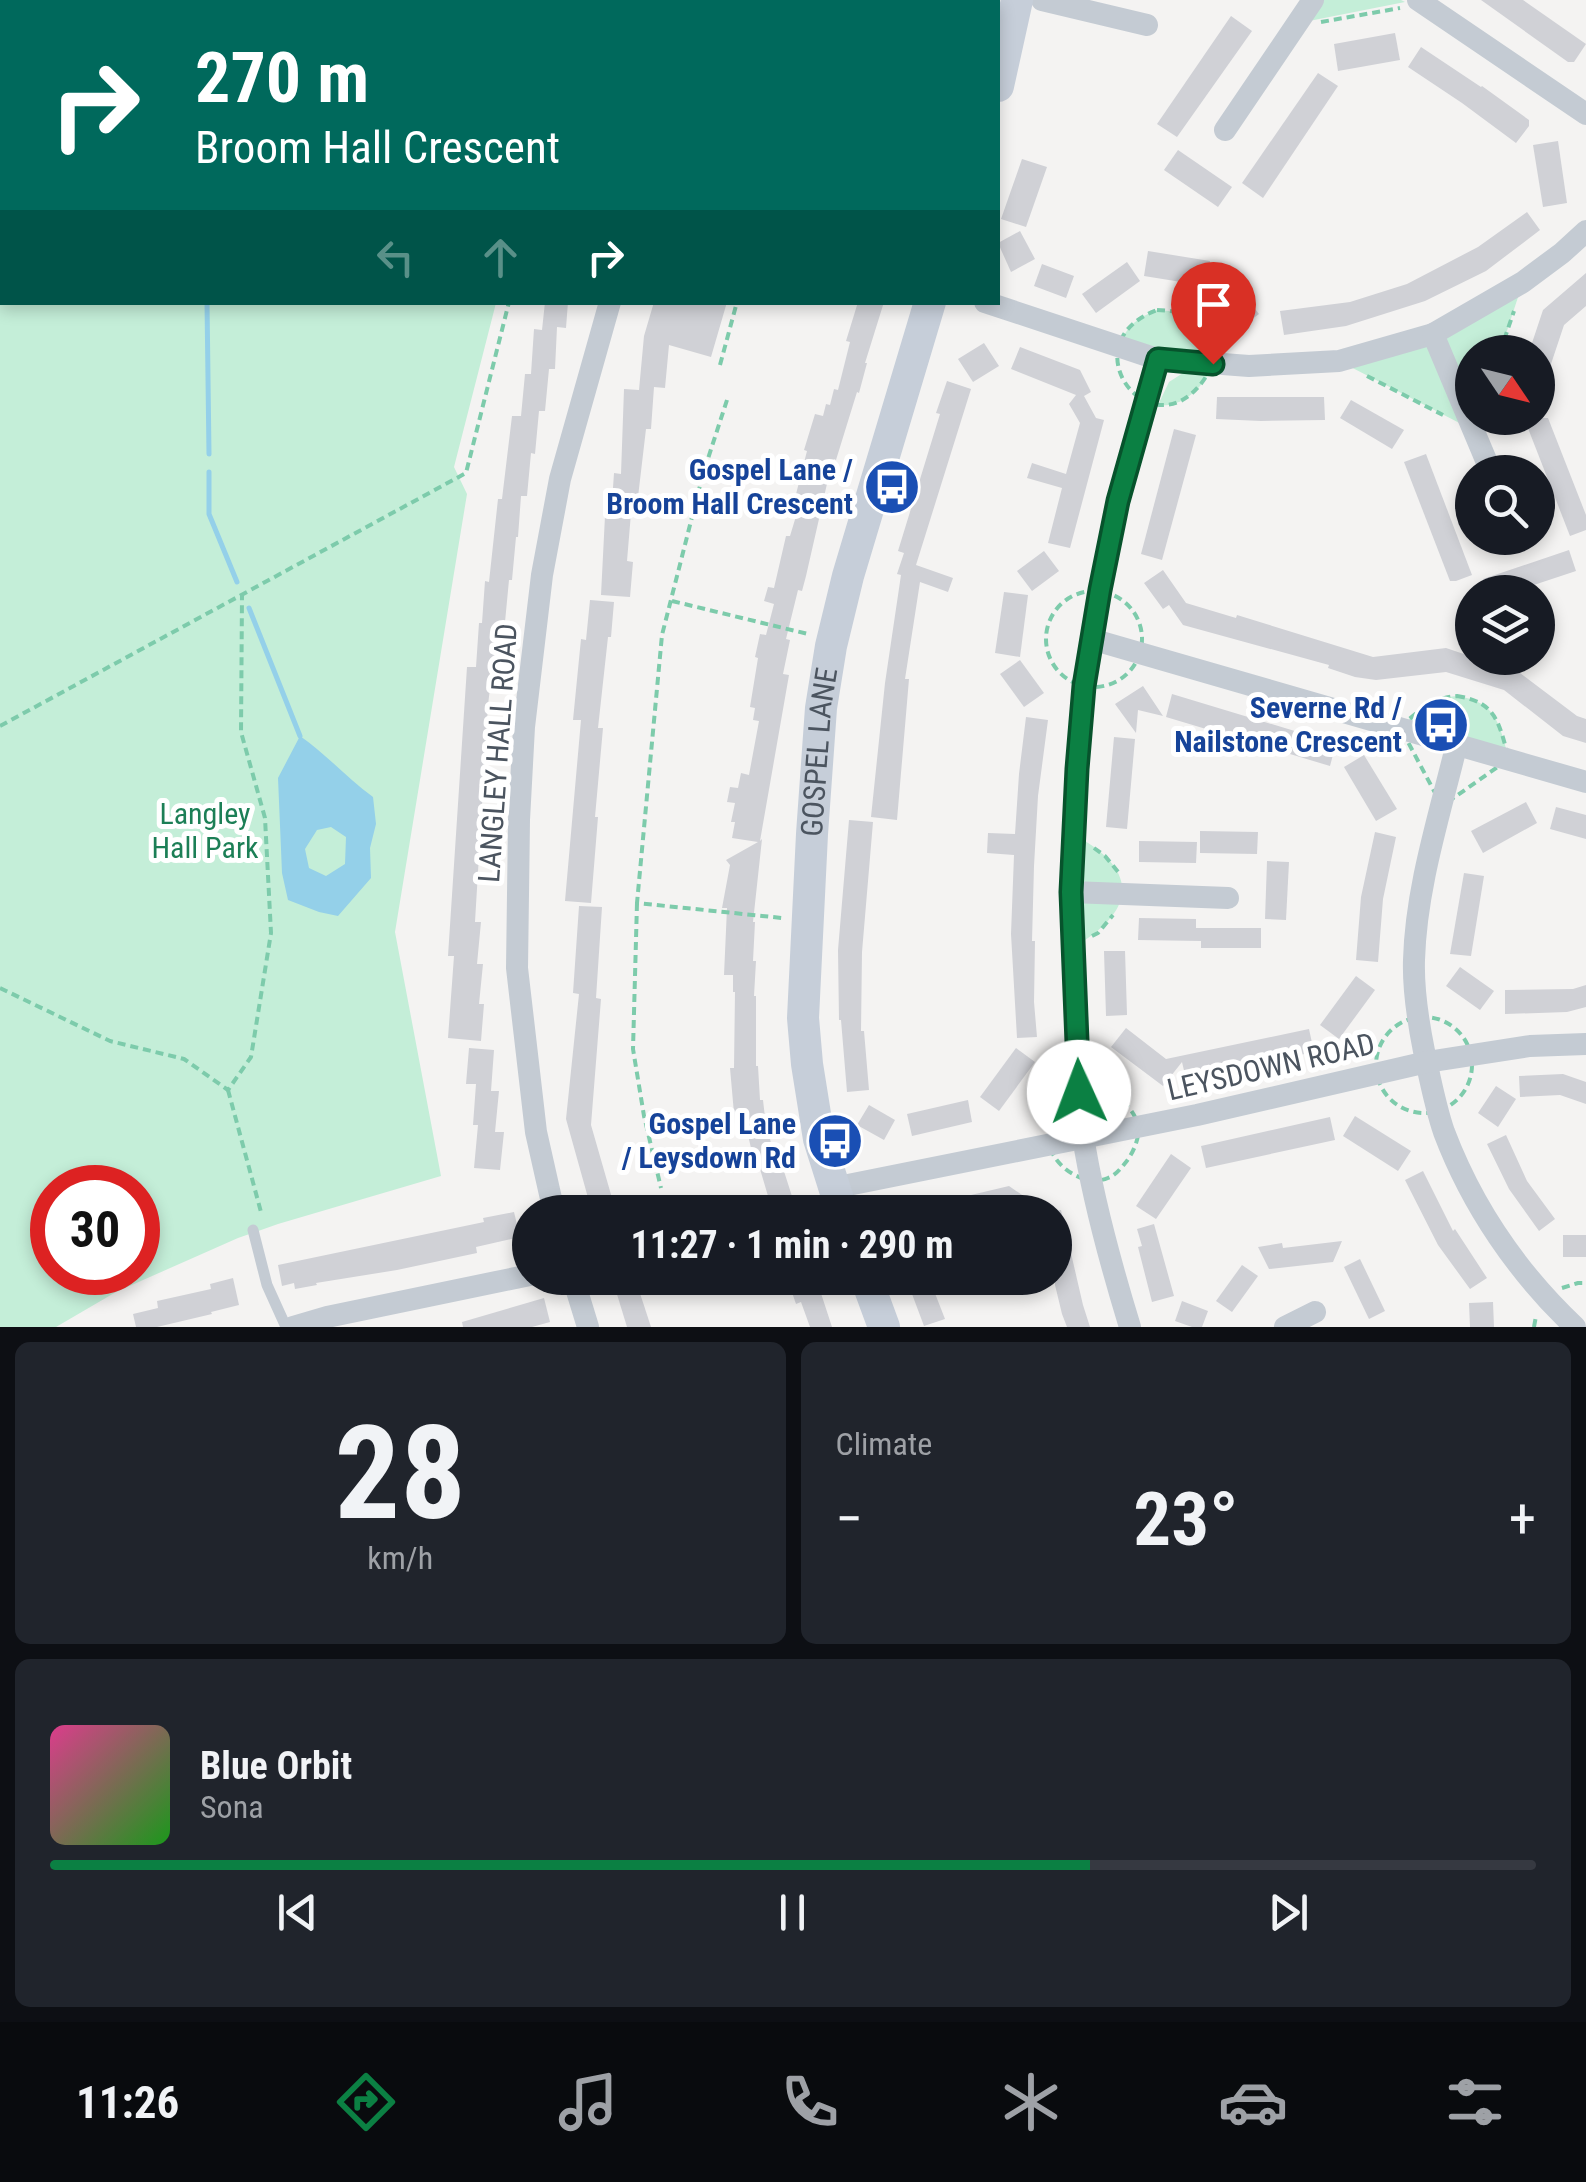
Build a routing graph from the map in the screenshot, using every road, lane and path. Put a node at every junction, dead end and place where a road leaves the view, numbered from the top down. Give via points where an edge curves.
1 (1018, 0) edge
2 (1042, 0) edge
3 (1313, 0) edge
4 (1421, 2) edge
5 (1147, 26) dead end
6 (1294, 27) junction
7 (1000, 71) edge
8 (1586, 114) edge
9 (1225, 130) dead end
10 (1586, 232) edge
11 (1522, 282) junction
12 (508, 305) edge
13 (609, 305) edge
14 (736, 305) edge
15 (929, 305) edge
16 (994, 305) edge
17 (1432, 334) junction
18 (1505, 335) edge
19 (1158, 359) junction
20 (1338, 361) junction
21 (720, 364) dead end
22 (1455, 386) edge
23 (726, 400) dead end
24 (1455, 421) edge
25 (242, 595) junction
26 (670, 600) junction
27 (1091, 639) junction
28 (832, 640) junction
29 (0, 726) edge
30 (1457, 744) junction
31 (1586, 782) edge
32 (1071, 892) junction
33 (1228, 898) dead end
34 (637, 904) junction
35 (808, 921) junction
36 (0, 988) edge
37 (1586, 1044) edge
38 (1427, 1062) junction
39 (228, 1090) junction
40 (1083, 1137) junction
41 (661, 1188) dead end
42 (550, 1195) edge
43 (836, 1195) edge
44 (857, 1195) edge
45 (254, 1230) joint
46 (512, 1281) edge
47 (578, 1295) edge
48 (872, 1295) edge
49 (1315, 1312) dead end
50 (385, 1316) edge
51 (290, 1327) edge
52 (588, 1327) edge
53 (884, 1327) edge
54 (1130, 1327) edge
55 (1286, 1327) edge
56 (1575, 1327) edge

1 - 7 street
2 - 5 street
3 - 6 street
4 - 6 path
4 - 8 street
6 - 9 street
10 - 11 street
11 - 17 street
11 - 18 path
12 - 25 path via 466,473
13 - 42 street, LANGLEY HALL ROAD via 560,479 524,727 518,968 536,1132
14 - 21 path
15 - 28 street, GOSPEL LANE
16 - 19 street
17 - 20 street
17 - 22 street
19 - 20 street via 1249,366
19 - 27 street via 1118,501
20 - 24 path
23 - 26 path
25 - 29 path
25 - 39 path via 241,732 265,818 270,933 251,1057
26 - 28 path
26 - 34 path
27 - 30 street
27 - 32 street
28 - 35 street, GOSPEL LANE via 821,708
30 - 31 street
30 - 38 street via 1416,934 1415,994
32 - 33 street
32 - 40 street
34 - 35 path
34 - 41 path via 633,1049
35 - 43 street, GOSPEL LANE via 807,1064
36 - 39 path via 110,1041 184,1060
37 - 38 street, LEYSDOWN ROAD
38 - 40 street, LEYSDOWN ROAD
38 - 56 street via 1444,1132 1470,1188 1514,1262
39 - 45 path via 261,1212
40 - 44 street, LEYSDOWN ROAD
40 - 54 street
45 - 51 lane via 267,1285
46 - 50 street
47 - 52 street
48 - 53 street
49 - 55 street
50 - 51 street via 328,1317

